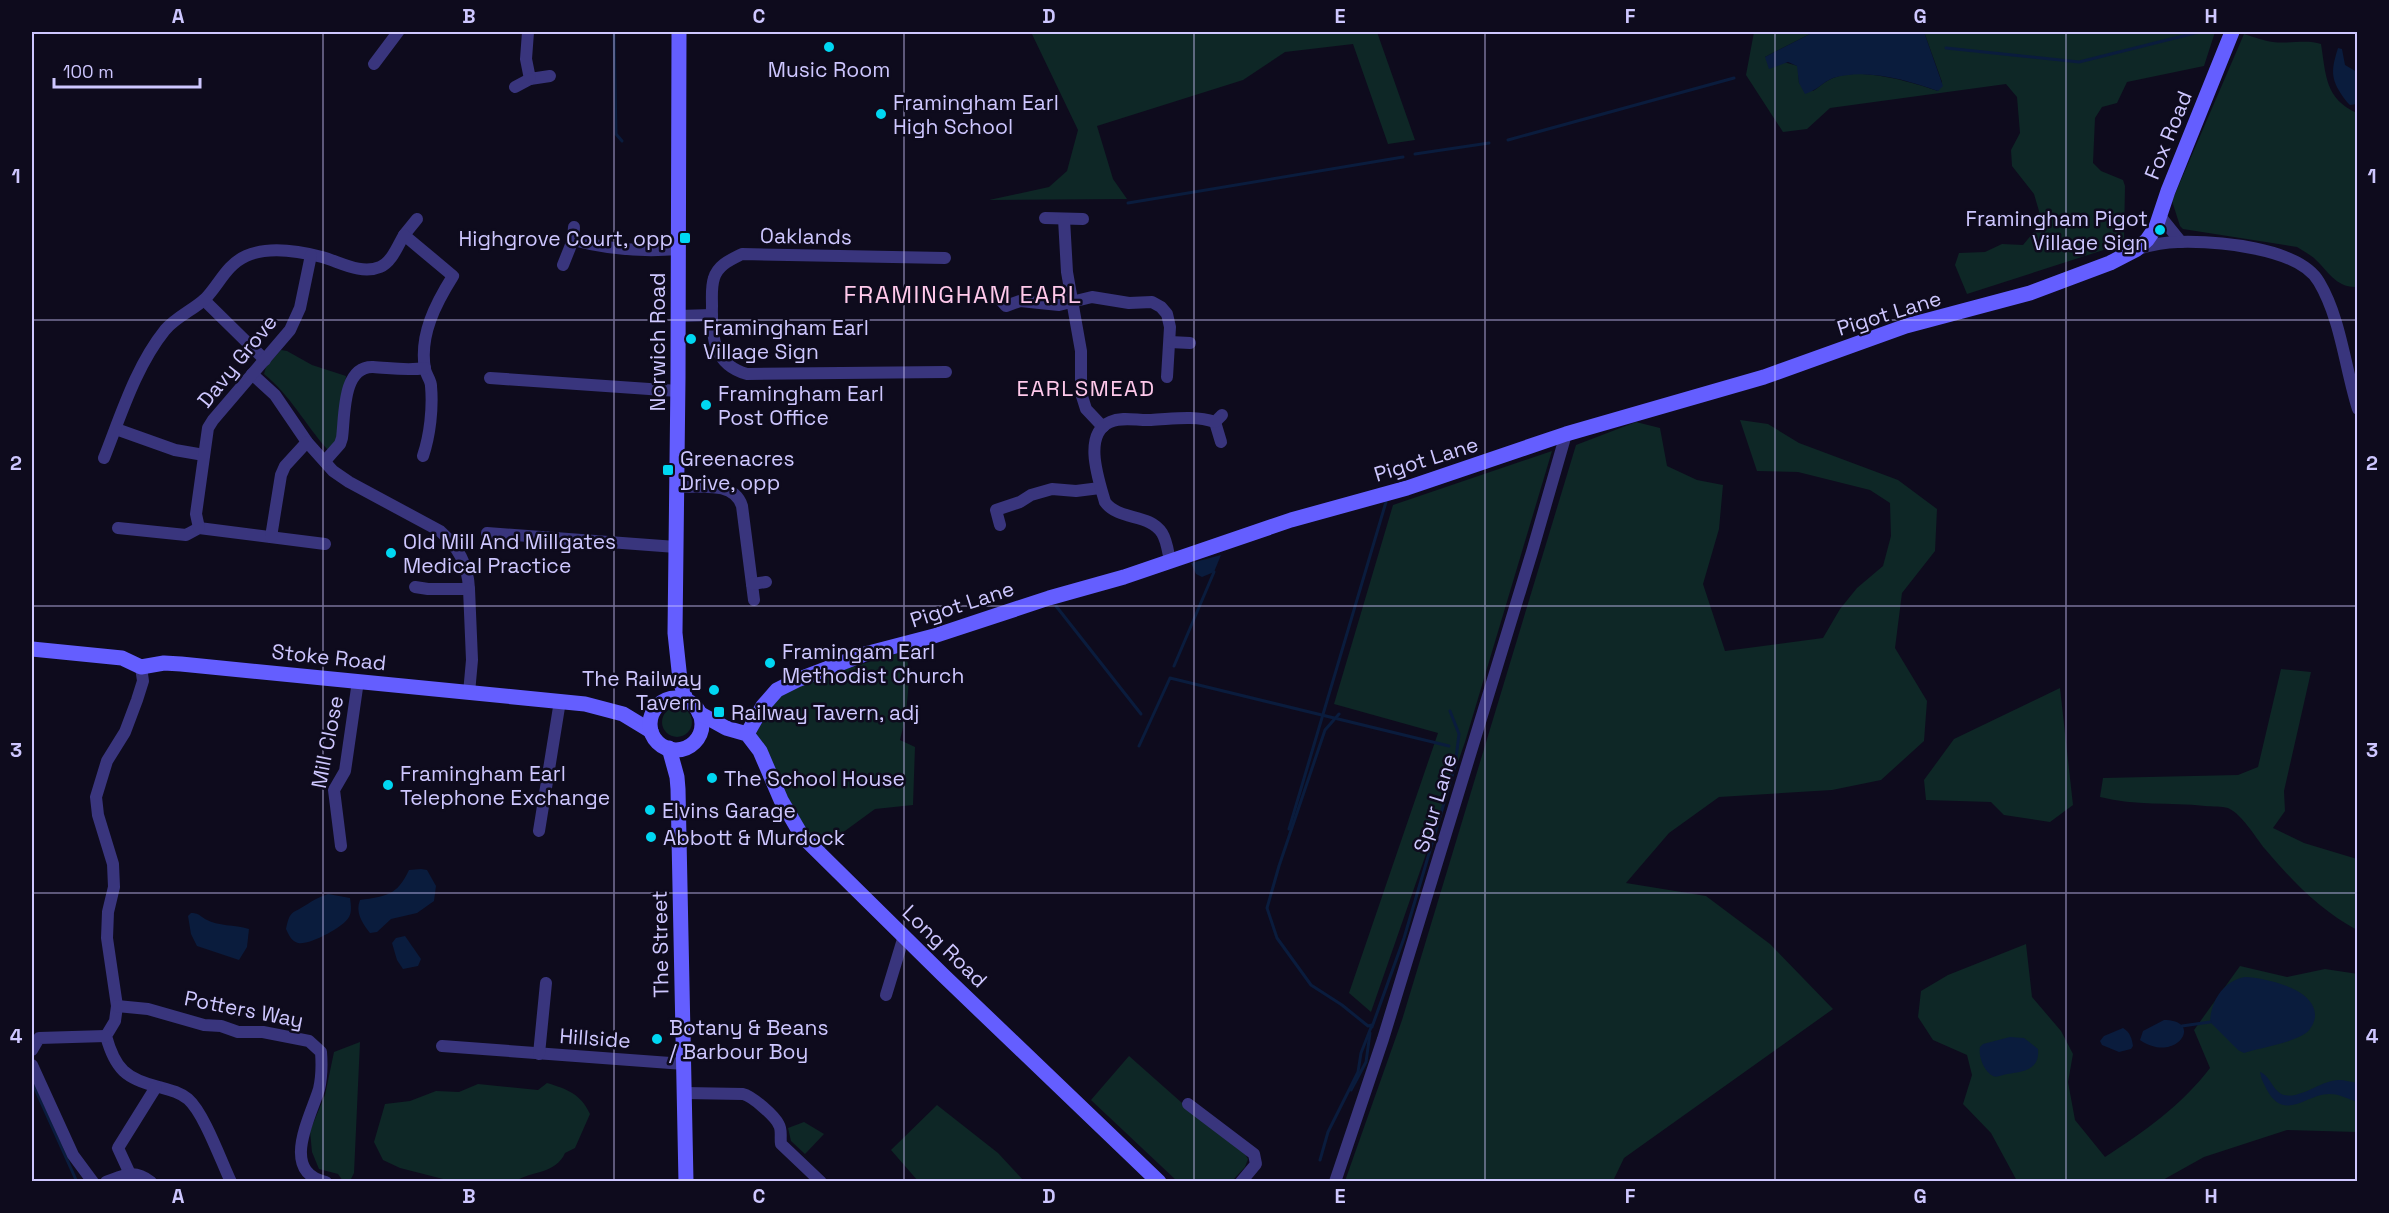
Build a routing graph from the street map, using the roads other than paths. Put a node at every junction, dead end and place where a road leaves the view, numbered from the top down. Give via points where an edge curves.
1 (398, 32) edge
2 (528, 32) edge
3 (679, 32) edge
4 (2232, 32) edge
5 (374, 64) dead end
6 (550, 76) dead end
7 (530, 80) junction
8 (515, 87) dead end
9 (2160, 216) junction
10 (1045, 218) dead end
11 (417, 219) dead end
12 (1064, 219) junction
13 (1083, 219) dead end
14 (574, 227) dead end
15 (404, 235) junction
16 (573, 240) junction
17 (2181, 242) junction
18 (678, 249) junction
19 (2137, 249) junction
20 (310, 255) junction
21 (945, 258) dead end
22 (563, 265) dead end
23 (204, 300) junction
24 (1071, 301) junction
25 (1005, 306) dead end
26 (711, 315) junction
27 (678, 316) junction
28 (1170, 342) junction
29 (1190, 343) dead end
30 (265, 360) junction
31 (425, 368) junction
32 (946, 372) dead end
33 (252, 374) junction
34 (1167, 377) dead end
35 (490, 378) dead end
36 (678, 392) junction
37 (2358, 409) edge
38 (1103, 426) junction
39 (116, 429) junction
40 (1566, 434) junction
41 (307, 442) junction
42 (1221, 442) dead end
43 (204, 455) junction
44 (423, 456) dead end
45 (104, 458) dead end
46 (325, 462) junction
47 (677, 487) junction
48 (1100, 488) junction
49 (1000, 525) dead end
50 (118, 528) dead end
51 (199, 528) junction
52 (487, 533) dead end
53 (271, 537) junction
54 (325, 544) dead end
55 (676, 547) junction
56 (1170, 561) junction
57 (766, 582) dead end
58 (752, 584) junction
59 (415, 587) dead end
60 (469, 589) junction
61 (754, 600) dead end
62 (32, 649) edge
63 (677, 652) junction
64 (141, 667) junction
65 (358, 681) junction
66 (469, 693) junction
67 (686, 700) junction
68 (560, 701) junction
69 (658, 707) junction
70 (699, 713) junction
71 (623, 714) junction
72 (726, 728) junction
73 (651, 731) junction
74 (747, 734) junction
75 (692, 742) junction
76 (669, 748) junction
77 (677, 777) junction
78 (539, 831) dead end
79 (341, 846) dead end
80 (904, 936) junction
81 (546, 983) dead end
82 (886, 995) dead end
83 (117, 1006) junction
84 (106, 1036) junction
85 (442, 1046) dead end
86 (32, 1050) edge
87 (539, 1054) junction
88 (684, 1064) junction
89 (32, 1065) edge
90 (156, 1087) junction
91 (685, 1093) junction
92 (1188, 1104) dead end
93 (130, 1173) junction
94 (93, 1182) edge
95 (106, 1182) edge
96 (151, 1182) edge
97 (231, 1182) edge
98 (326, 1182) edge
99 (686, 1182) edge
100 (821, 1182) edge
101 (1159, 1182) edge
102 (1241, 1182) edge
103 (1335, 1182) edge

1 - 5 street
2 - 7 street via 526,59
3 - 18 street, Norwich Road
4 - 9 street, Fox Road
6 - 7 street
7 - 8 street
9 - 17 street
9 - 19 street, Fox Road via 2147,240
10 - 12 street
11 - 15 street
12 - 13 street
12 - 24 street
14 - 16 street
15 - 20 street via 387,263 379,268 356,269
15 - 31 street via 453,276 428,326
16 - 18 street via 607,248
16 - 22 street
17 - 19 street
17 - 37 street via 2275,253 2303,265 2319,281 2339,331
18 - 27 street, Norwich Road
19 - 40 street, Pigot Lane via 2030,293 1906,326 1764,376
20 - 23 street via 275,251 245,256 233,264
20 - 30 street, Davy Grove via 295,320
21 - 26 street, Oaklands via 741,254 728,261 714,277
23 - 30 street
23 - 39 street via 167,328 150,351
24 - 25 street via 1053,305 1020,301
24 - 28 street via 1092,297 1152,302 1167,314
24 - 38 street via 1081,351 1081,393 1086,410
26 - 27 street
26 - 32 street, Oaklands via 718,352 726,364 747,374
27 - 36 street, Norwich Road
28 - 29 street
28 - 34 street
30 - 33 street, Davy Grove
31 - 44 street via 431,384 428,442
31 - 46 street via 370,367 355,374 349,383 340,444
33 - 41 street via 275,395
33 - 43 street, Davy Grove via 213,420 206,435
35 - 36 street
36 - 47 street, Norwich Road
38 - 42 street via 1128,419 1218,418
38 - 48 street via 1094,445
39 - 43 street via 174,450
39 - 45 street
40 - 56 street, Pigot Lane via 1478,466 1291,520
40 - 103 street, Spur Lane via 1386,1028
41 - 46 street
41 - 53 street via 281,475
43 - 51 street, Davy Grove via 196,514
46 - 60 street via 349,482 440,531 460,553
47 - 55 street, Norwich Road
47 - 58 street via 726,489 738,497
48 - 49 street via 1052,489 1020,502 994,505
48 - 56 street via 1109,508 1157,527 1166,541
50 - 51 street via 186,535
51 - 53 street
52 - 55 street
53 - 54 street
55 - 63 street, Norwich Road
56 - 74 street, Pigot Lane via 865,654 796,680 777,690
57 - 58 street
58 - 61 street
59 - 60 street
60 - 66 street
62 - 64 street, Stoke Road via 122,658
63 - 67 street, Norwich Road
63 - 69 street, Norwich Road via 669,689
64 - 65 street, Stoke Road via 181,664
64 - 83 street via 143,681 137,700 125,732 107,761 96,797 113,864 107,938
65 - 66 street, Stoke Road
65 - 79 street, Mill Close via 345,771 334,790
66 - 68 street, Stoke Road
67 - 69 street via 672,698
67 - 70 street
68 - 71 street, Stoke Road
68 - 78 street
69 - 71 street, Stoke Road
69 - 73 street via 650,721
70 - 72 street
70 - 75 street, The Street via 702,722
71 - 73 street, Stoke Road
72 - 74 street
72 - 75 street
73 - 76 street via 658,742
74 - 80 street, Long Road via 760,751 802,836
75 - 76 street
75 - 77 street, The Street
76 - 77 street, The Street
77 - 88 street, The Street
80 - 82 street
80 - 101 street, Long Road
81 - 87 street, Hillside
83 - 84 street via 115,1021
83 - 98 street, Potters Way via 148,1009 238,1032 263,1032 309,1041 321,1052 322,1069 301,1144 303,1162 308,1174
84 - 86 street via 39,1038
84 - 90 street via 120,1069 134,1080
85 - 87 street, Hillside
87 - 88 street, Hillside
88 - 91 street, The Street
89 - 94 street via 73,1155
90 - 93 street via 118,1148
90 - 97 street via 178,1092 191,1102
91 - 99 street, The Street
91 - 100 street via 751,1096 777,1121 781,1143
92 - 102 street via 1254,1154 1256,1164
93 - 95 street
93 - 96 street via 141,1174

